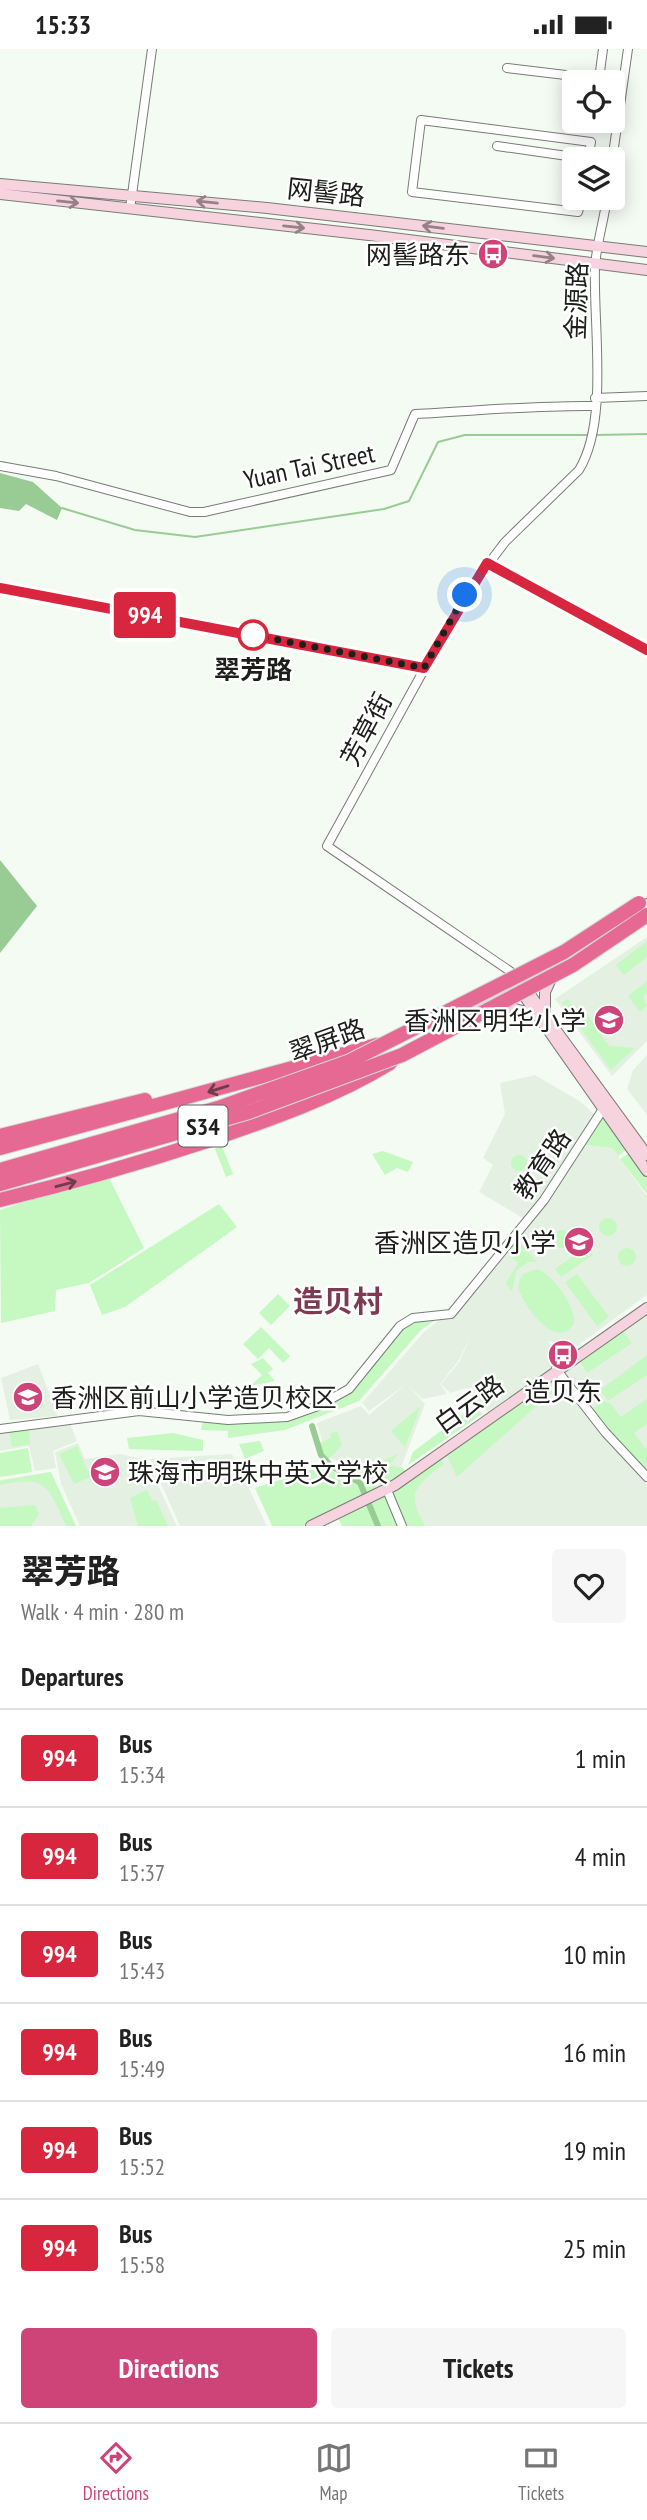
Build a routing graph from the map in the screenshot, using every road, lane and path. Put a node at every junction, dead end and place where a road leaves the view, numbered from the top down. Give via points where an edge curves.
1 (152, 49) edge
2 (603, 49) edge
3 (628, 49) edge
4 (506, 68) dead end
5 (497, 146) dead end
6 (590, 147) edge
7 (614, 147) edge
8 (562, 155) edge
9 (0, 184) edge
10 (0, 194) edge
11 (131, 195) junction
12 (130, 209) junction
13 (579, 210) edge
14 (605, 210) edge
15 (600, 247) junction
16 (647, 252) edge
17 (595, 264) junction
18 (647, 270) edge
19 (647, 396) edge
20 (595, 402) junction
21 (0, 466) edge
22 (487, 563) junction
23 (0, 588) edge
24 (647, 650) edge
25 (424, 668) junction
26 (647, 897) edge
27 (647, 904) edge
28 (647, 915) edge
29 (647, 922) edge
30 (550, 981) junction
31 (523, 989) junction
32 (502, 1005) junction
33 (540, 1013) junction
34 (378, 1045) junction
35 (402, 1055) junction
36 (191, 1097) junction
37 (603, 1109) junction
38 (0, 1136) edge
39 (0, 1148) edge
40 (647, 1155) edge
41 (0, 1169) edge
42 (647, 1171) edge
43 (0, 1185) edge
44 (0, 1200) edge
45 (647, 1308) edge
46 (556, 1369) junction
47 (0, 1429) edge
48 (647, 1477) edge
49 (387, 1490) junction
50 (311, 1526) edge
51 (402, 1526) edge

1 - 11 street
2 - 4 street via 599,79
3 - 7 street
5 - 8 street
6 - 13 street via 591,142 421,120 412,192
9 - 11 main road, 网髻路
10 -> 12 main road
11 - 12 street
15 -> 11 main road, 网髻路
12 -> 17 main road
14 - 15 street, 金源路
15 - 16 main road, 网髻路
15 - 17 street, 金源路
17 - 18 main road
17 - 20 street, 金源路
19 - 20 street
20 - 21 street, Yuan Tai Street via 415,414 391,470 204,512
20 - 22 street, 芳草街 via 593,435 579,470
22 - 24 street
22 - 25 street, 芳草街
23 - 25 street
25 - 31 street, 芳草街 via 327,846 515,974
26 - 34 highway, S34, bridge via 564,953
27 - 31 main road, 翠屏路
28 - 35 highway, S34, bridge via 573,965
29 - 30 main road, 翠屏路
30 - 31 main road, 翠屏路
30 - 33 main road
31 - 32 main road, 翠屏路
31 - 33 main road
31 - 41 main road, 翠屏路 via 199,1110
32 - 33 main road
32 - 43 main road, 翠屏路 via 332,1080 204,1126
33 - 37 main road
33 - 40 main road
34 -> 36 highway, bridge
34 - 41 highway, S34, bridge via 350,1061 246,1099
35 - 43 highway, S34, bridge via 249,1112
44 -> 35 highway, bridge via 147,1161 255,1125 361,1081
36 - 38 highway via 144,1100
36 - 39 highway
37 - 42 main road
37 - 47 street, 教育路 via 544,1200 451,1314 413,1318 400,1326 349,1389 318,1406 287,1417 228,1420 139,1411
45 - 46 main road, 白云路
46 - 48 street
46 - 49 main road, 白云路
49 - 50 main road, 白云路
49 - 51 street

